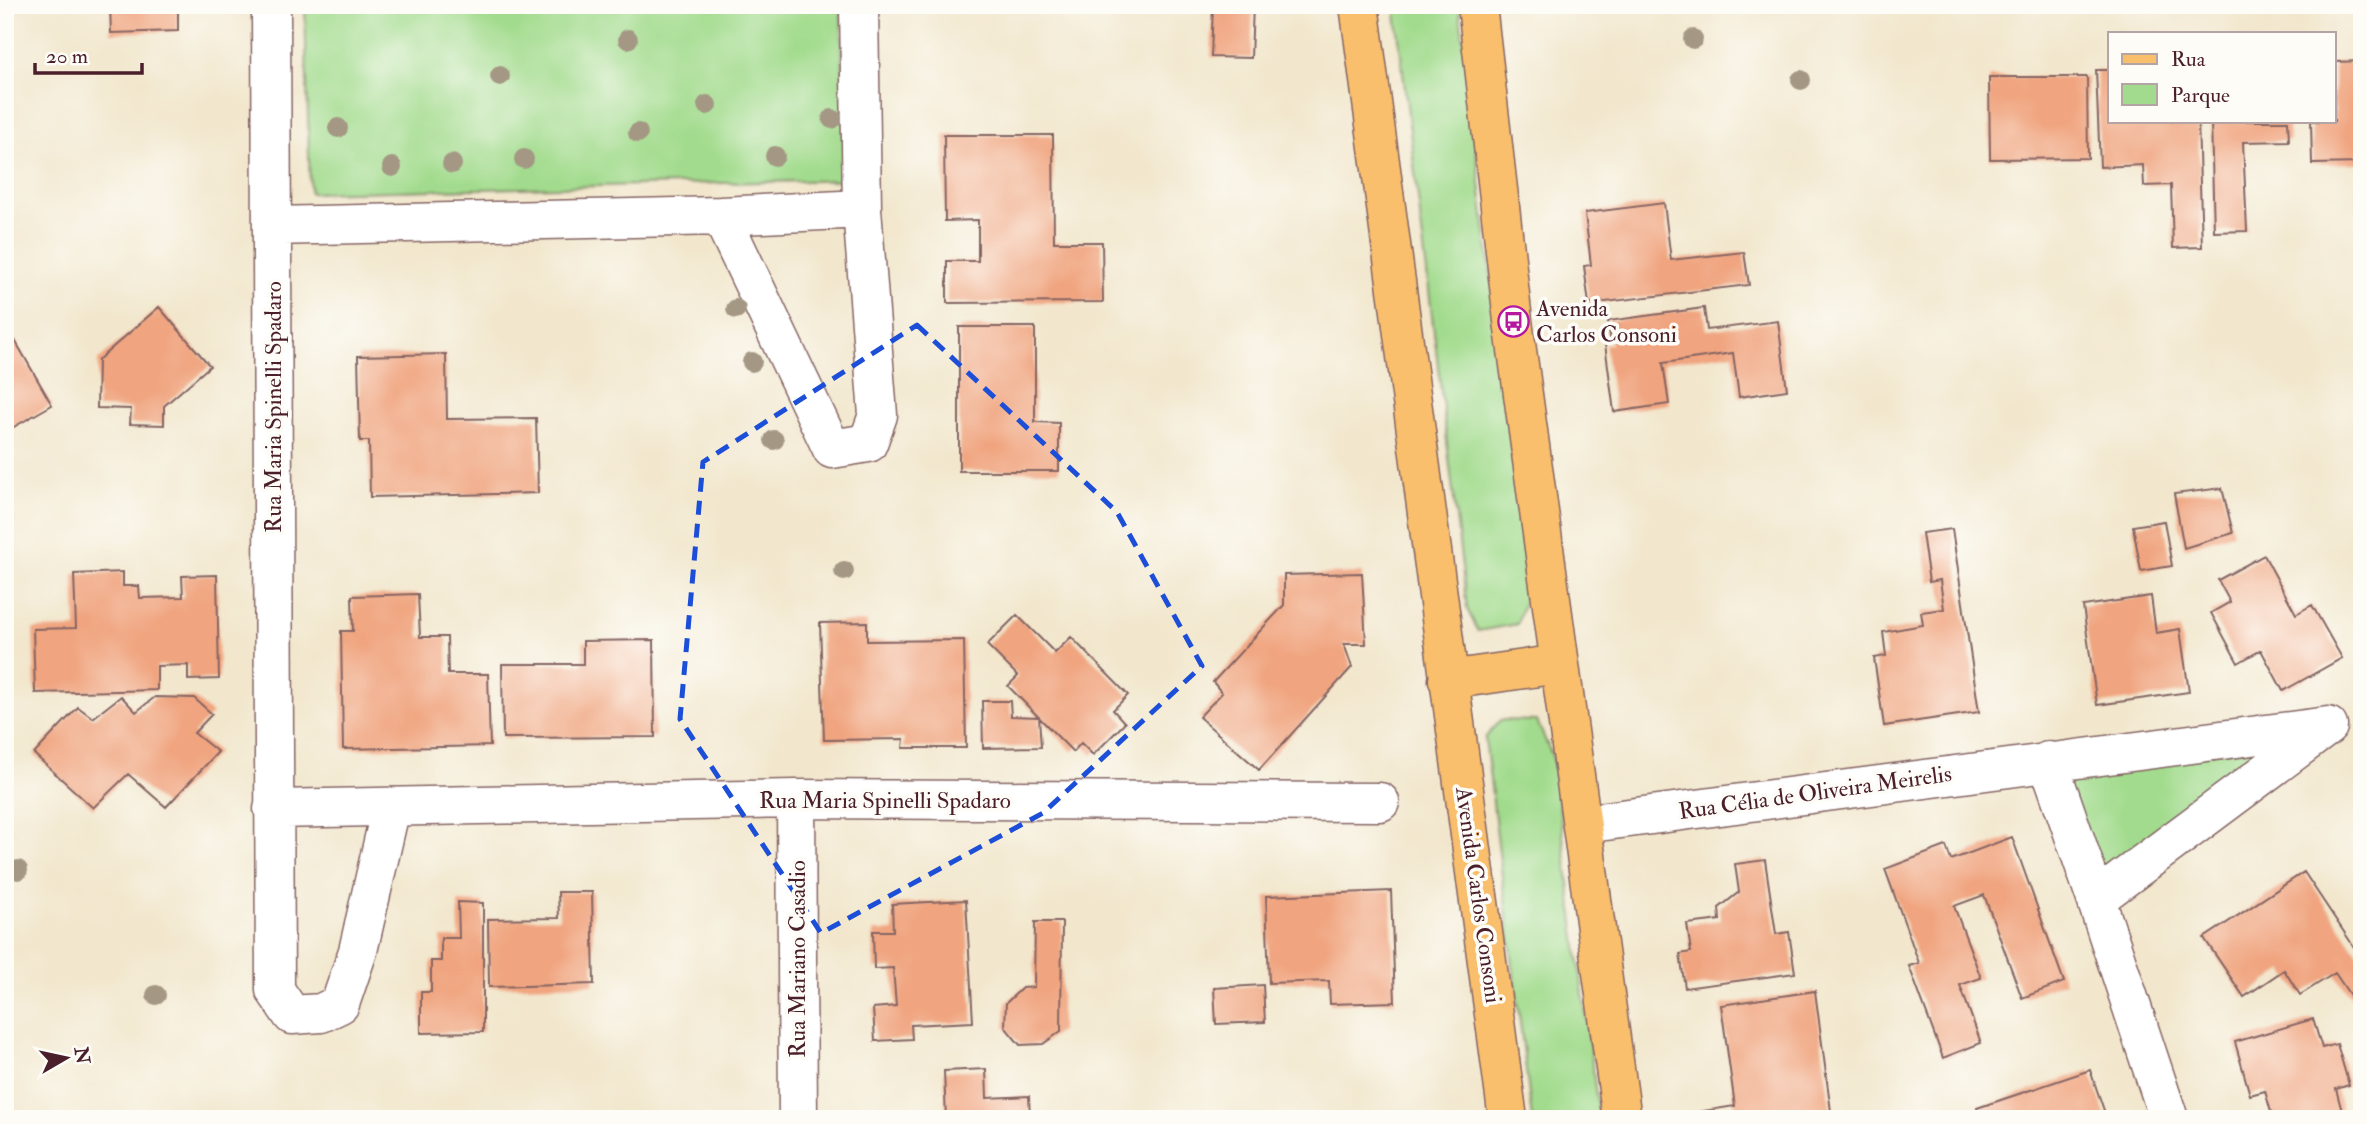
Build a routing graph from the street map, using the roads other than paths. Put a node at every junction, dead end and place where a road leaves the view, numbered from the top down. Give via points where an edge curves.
1 (271, 5) edge
2 (859, 5) edge
3 (1359, 5) edge
4 (1477, 5) edge
5 (862, 209) junction
6 (721, 216) junction
7 (272, 226) junction
8 (1559, 664) junction
9 (1448, 680) junction
10 (2048, 761) junction
11 (796, 799) junction
12 (1380, 802) dead end
13 (391, 807) junction
14 (273, 810) junction
15 (1583, 824) junction
16 (2096, 899) junction
17 (798, 1119) edge
18 (1508, 1119) edge
19 (1622, 1119) edge
20 (2169, 1119) edge

1 - 7 street, Rua Maria Spinelli Spadaro
2 - 5 street
3 - 9 main road, Avenida Carlos Consoni
4 - 8 main road
5 - 6 street
5 - 6 street via 878,415 868,443 832,449
6 - 7 street
7 - 14 street, Rua Maria Spinelli Spadaro
8 - 9 main road
8 - 15 main road
9 - 18 main road, Avenida Carlos Consoni
10 - 15 street, Rua Célia de Oliveira Meirelis
10 - 16 street
10 - 16 street, Rua Célia de Oliveira Meirelis via 2328,726
11 - 12 street, Rua Maria Spinelli Spadaro
11 - 13 street, Rua Maria Spinelli Spadaro
11 - 17 street, Rua Mariano Casadio
13 - 14 street, Rua Maria Spinelli Spadaro
13 - 14 street, Rua Maria Spinelli Spadaro via 358,951 340,1003 321,1013 292,1015 275,990
15 - 19 main road
16 - 20 street

